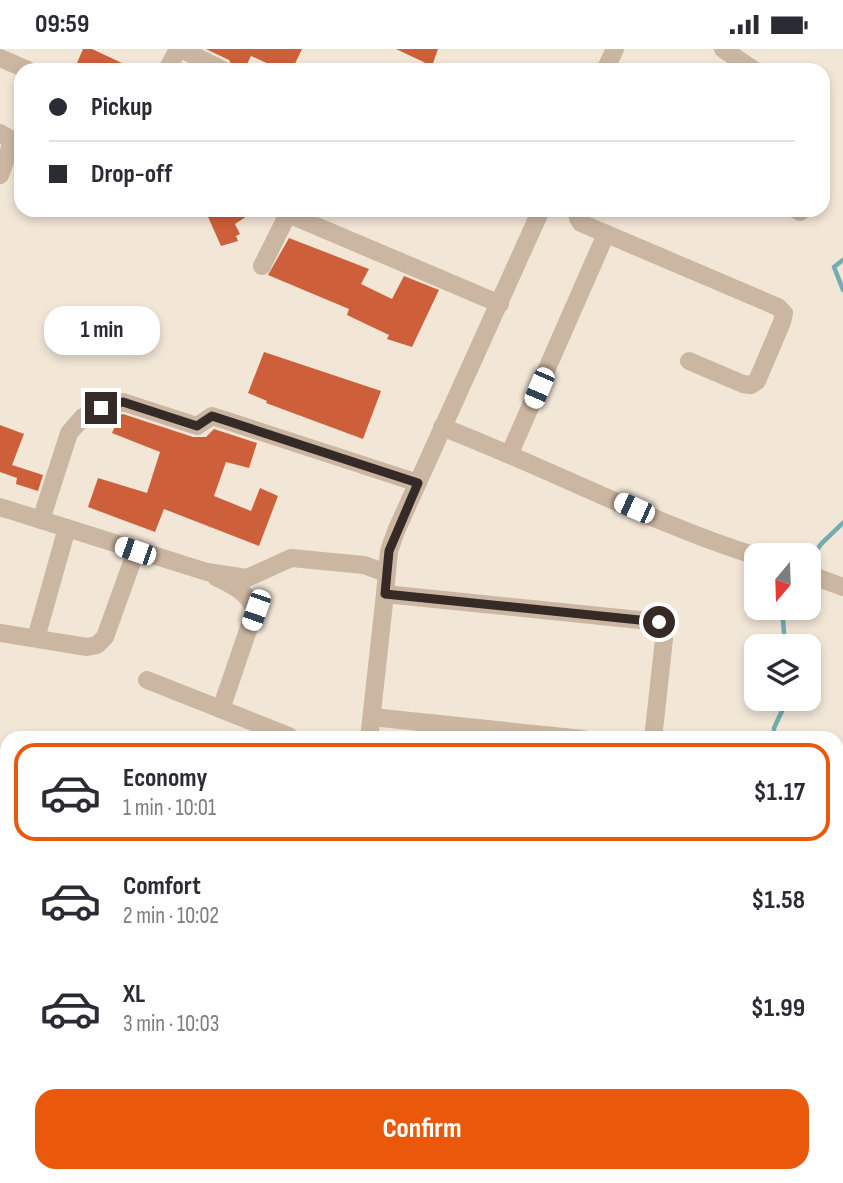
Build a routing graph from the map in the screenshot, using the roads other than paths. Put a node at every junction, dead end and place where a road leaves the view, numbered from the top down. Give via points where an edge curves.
1 (180, 49) edge
2 (723, 49) edge
3 (209, 63) edge
4 (744, 63) edge
5 (0, 133) edge
6 (0, 175) edge
7 (286, 217) edge
8 (300, 217) edge
9 (538, 217) edge
10 (578, 217) edge
11 (606, 234) junction
12 (262, 266) dead end
13 (500, 304) junction
14 (689, 361) dead end
15 (442, 427) junction
16 (510, 453) junction
17 (418, 483) junction
18 (0, 507) edge
19 (41, 520) junction
20 (67, 528) junction
21 (135, 551) junction
22 (744, 552) edge
23 (207, 572) junction
24 (386, 573) junction
25 (385, 594) junction
26 (0, 621) edge
27 (9, 634) edge
28 (36, 638) junction
29 (147, 680) dead end
30 (221, 709) junction
31 (372, 717) junction
32 (276, 731) edge
33 (370, 731) edge
34 (506, 731) edge
35 (654, 731) edge

1 - 3 street
2 - 4 street
5 - 6 street via 10,139 10,148
7 - 12 street
8 - 13 street
9 - 13 street
10 - 11 street
11 - 14 street via 784,313 757,381 751,385
11 - 16 street
13 - 15 street
15 - 16 street
15 - 17 street
16 - 22 street via 708,541
17 - 19 street via 212,416 197,426 123,402 83,417 69,433
17 - 24 street via 389,551
18 - 19 street
19 - 20 street
20 - 21 street
20 - 28 street
21 - 23 street
21 - 28 street via 105,637 97,645
23 - 24 street via 247,578 291,558 364,565
23 - 30 street via 244,593 256,610
24 - 25 street
25 - 31 street
25 - 35 street via 659,622 664,639
26 - 27 street via 6,623
27 - 28 street
29 - 30 street
30 - 32 street
31 - 33 street
31 - 34 street

